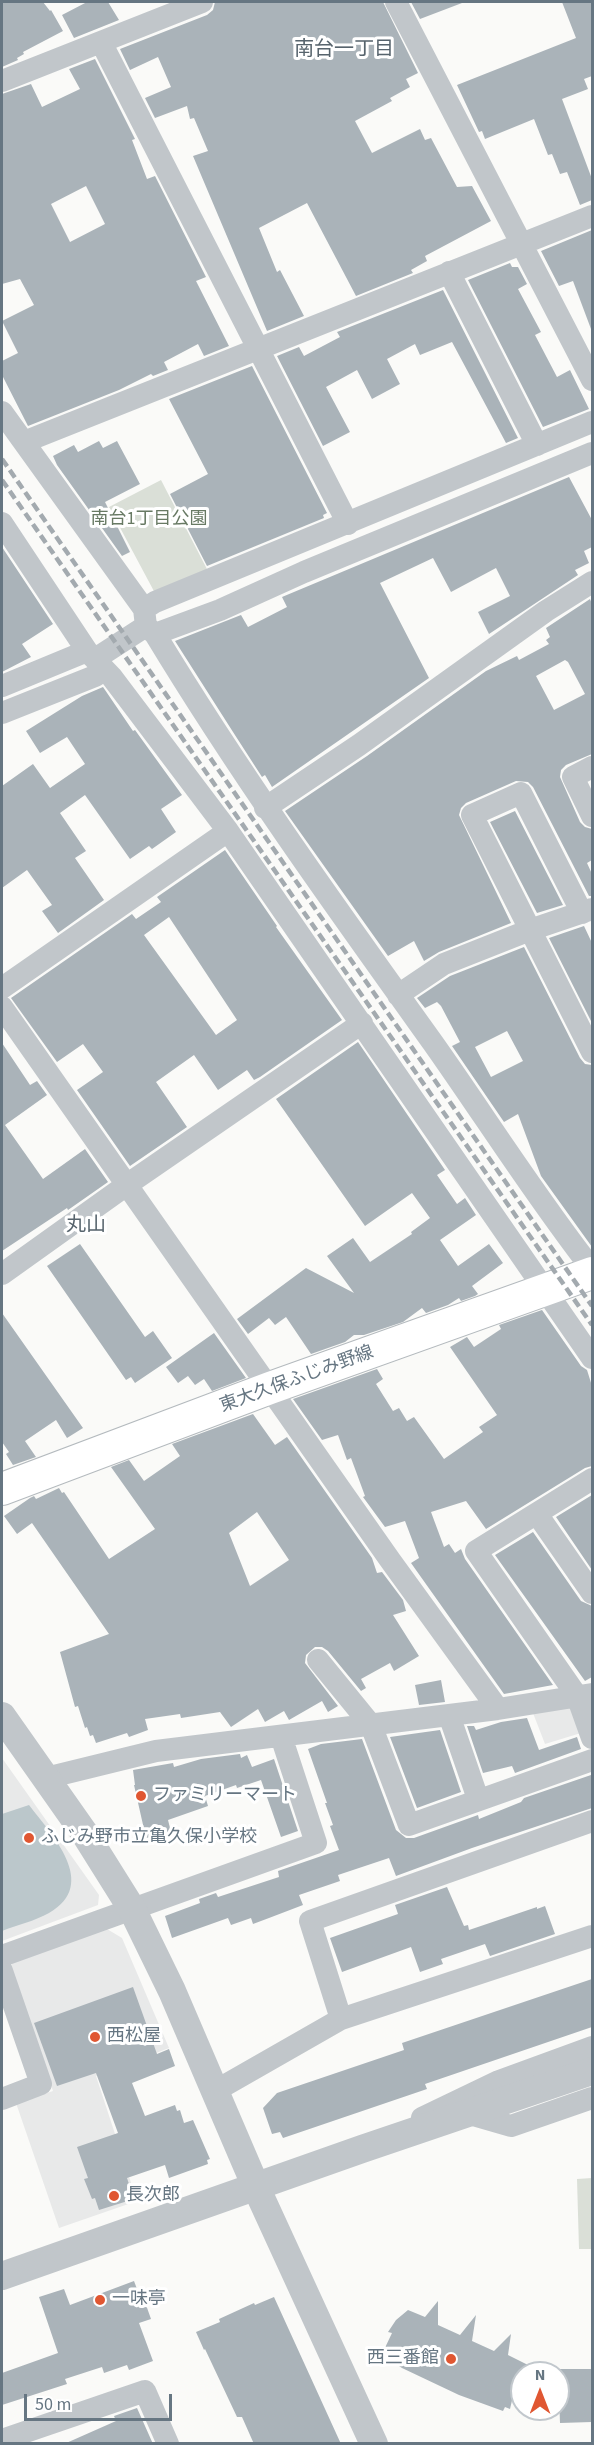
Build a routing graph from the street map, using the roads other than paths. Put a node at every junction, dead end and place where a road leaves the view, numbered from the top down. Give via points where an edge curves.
1 (202, 2) edge
2 (396, 2) edge
3 (101, 42) junction
4 (2, 81) edge
5 (592, 216) edge
6 (521, 244) junction
7 (449, 272) junction
8 (260, 348) junction
9 (592, 380) edge
10 (2, 412) edge
11 (592, 422) edge
12 (24, 442) junction
13 (537, 445) junction
14 (592, 453) edge
15 (2, 523) edge
16 (348, 524) junction
17 (592, 582) edge
18 (148, 623) junction
19 (96, 660) junction
20 (2, 686) edge
21 (2, 712) edge
22 (592, 766) edge
23 (265, 808) junction
24 (592, 816) edge
25 (228, 831) junction
26 (587, 911) edge
27 (530, 930) junction
28 (2, 988) edge
29 (398, 995) junction
30 (2, 1007) edge
31 (362, 1023) junction
32 (592, 1052) edge
33 (128, 1184) junction
34 (592, 1271) edge
35 (2, 1274) edge
36 (544, 1290) junction
37 (592, 1358) edge
38 (270, 1388) junction
39 (592, 1479) edge
40 (2, 1489) edge
41 (537, 1514) junction
42 (592, 1593) edge
43 (318, 1660) dead end
44 (585, 1695) edge
45 (498, 1709) junction
46 (450, 1715) junction
47 (2, 1716) edge
48 (371, 1725) junction
49 (281, 1736) junction
50 (592, 1738) edge
51 (592, 1760) edge
52 (46, 1778) junction
53 (478, 1799) junction
54 (592, 1821) edge
55 (132, 1909) junction
56 (592, 1936) edge
57 (2, 1956) edge
58 (2, 1971) edge
59 (341, 2019) junction
60 (592, 2047) edge
61 (592, 2071) edge
62 (215, 2091) junction
63 (2, 2098) edge
64 (592, 2098) edge
65 (466, 2113) junction
66 (362, 2149) junction
67 (256, 2187) junction
68 (2, 2276) edge
69 (2, 2440) edge
70 (168, 2444) edge
71 (374, 2444) edge

1 - 3 street
2 - 6 street
3 - 4 street
3 - 8 street
5 - 6 street
6 - 7 street
6 - 9 street
7 - 8 street
7 - 13 street
8 - 12 street
8 - 16 street
10 - 12 street
11 - 13 street
12 - 18 street
13 - 16 street
14 - 18 street via 220,610
15 - 19 street
16 - 18 street via 155,603
17 - 23 street
18 - 19 street
18 - 23 street
19 - 20 street
19 - 21 street via 95,676
19 - 25 street
22 - 24 street via 573,777
23 - 29 street
25 - 28 street
25 - 31 street
26 - 27 street
26 - 27 street via 521,793 472,815
27 - 29 street via 444,964
27 - 32 street
29 - 34 street
30 - 33 street
31 - 33 street
31 - 36 street
33 - 35 street
33 - 38 street
34 - 36 main road, 東大久保ふじみ野線
36 - 37 street
36 - 38 main road, 東大久保ふじみ野線
38 - 40 main road, 東大久保ふじみ野線
38 - 45 street
39 - 41 street
41 - 42 street
41 - 44 street via 476,1551
43 - 48 street
44 - 45 street
44 - 50 street
45 - 46 street
46 - 48 street
46 - 53 street
47 - 52 street
48 - 49 street
48 - 53 street via 409,1825
49 - 52 street via 156,1751
49 - 55 street via 316,1843
51 - 53 street
52 - 55 street
54 - 59 street via 310,1921
55 - 57 street
55 - 62 street
56 - 59 street
58 - 63 street via 41,2084
59 - 62 street
60 - 66 street via 499,2081
61 - 65 street
62 - 67 street
64 - 65 street via 512,2126
65 - 66 street
66 - 67 street
67 - 68 street
67 - 71 street
69 - 70 street via 145,2391

